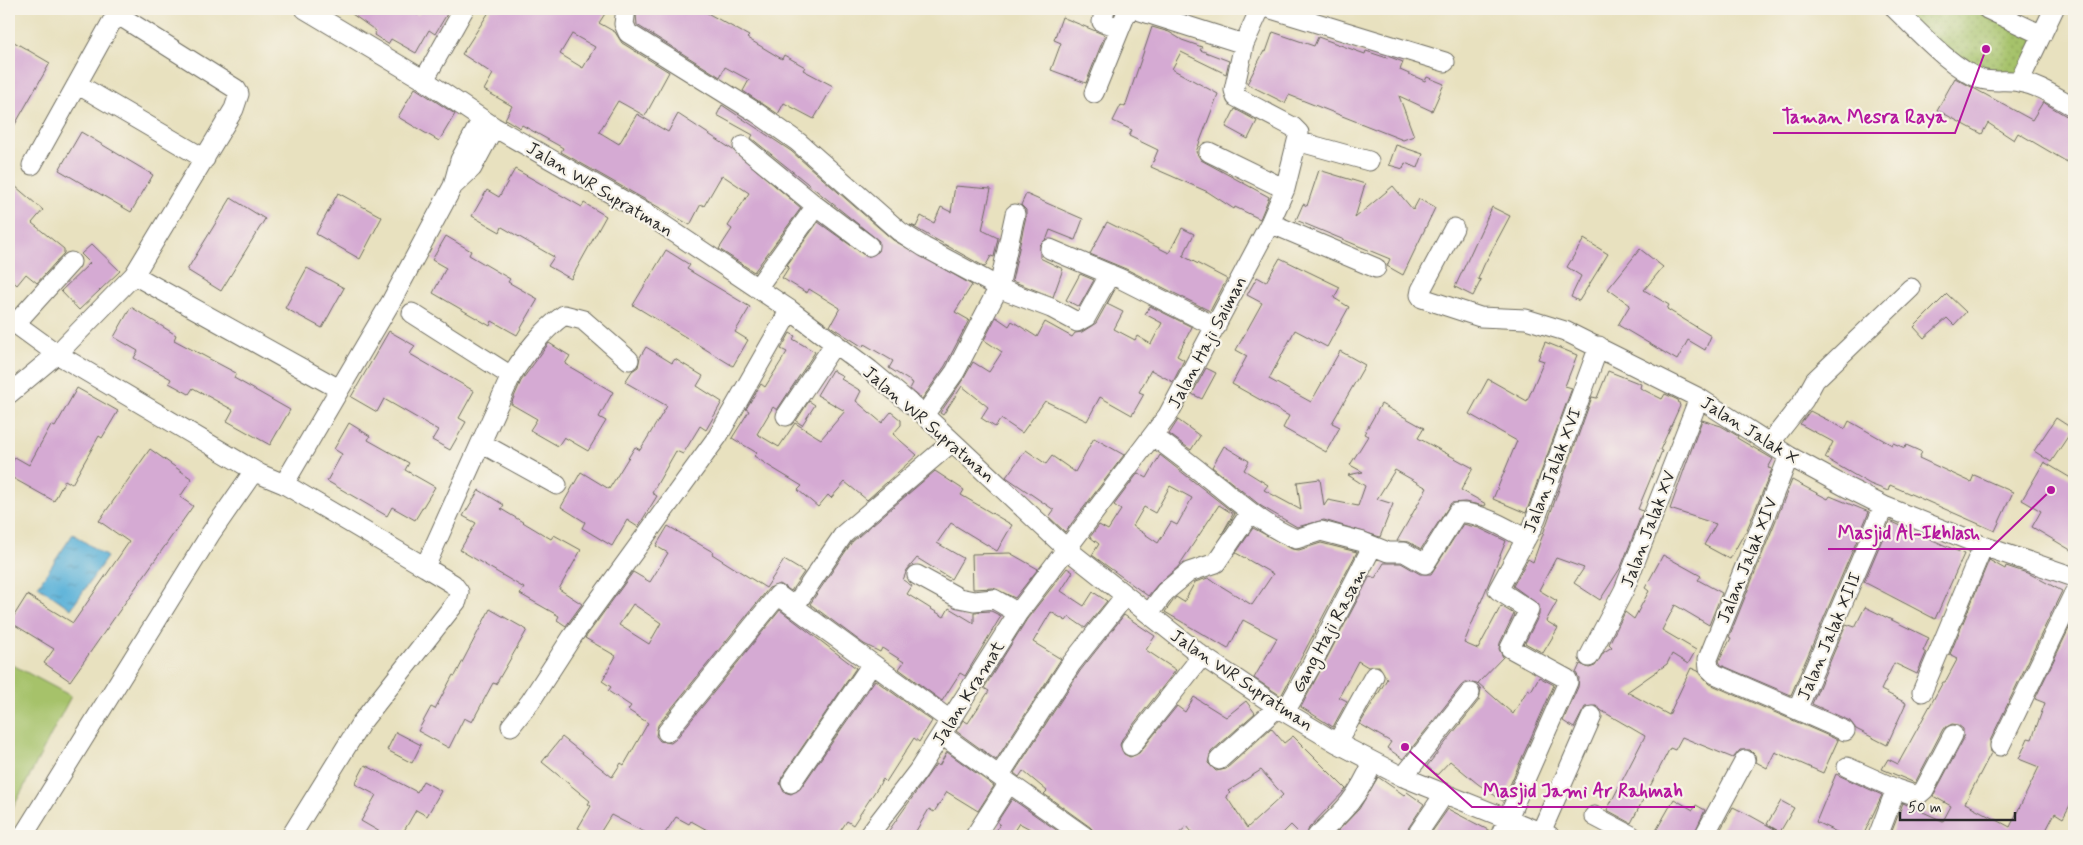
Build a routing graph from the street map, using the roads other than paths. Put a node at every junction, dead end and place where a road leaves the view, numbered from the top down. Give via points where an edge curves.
1 (305, 9) edge
2 (464, 9) edge
3 (626, 9) edge
4 (1105, 9) edge
5 (1128, 9) edge
6 (1134, 9) edge
7 (1260, 9) edge
8 (1270, 9) edge
9 (1896, 9) edge
10 (1987, 9) edge
11 (2054, 9) edge
12 (1120, 27) junction
13 (2042, 35) junction
14 (1244, 44) junction
15 (1445, 62) dead end
16 (424, 80) junction
17 (2019, 82) junction
18 (77, 84) junction
19 (1094, 93) dead end
20 (2074, 107) edge
21 (488, 123) junction
22 (1296, 141) junction
23 (743, 146) dead end
24 (1209, 152) dead end
25 (205, 159) junction
26 (1369, 161) dead end
27 (32, 165) dead end
28 (1285, 189) junction
29 (816, 206) junction
30 (1014, 214) dead end
31 (1270, 223) junction
32 (1454, 228) dead end
33 (869, 246) dead end
34 (1050, 249) dead end
35 (71, 262) dead end
36 (1376, 268) dead end
37 (1110, 274) junction
38 (134, 275) junction
39 (757, 288) junction
40 (999, 288) junction
41 (1911, 288) dead end
42 (790, 310) junction
43 (412, 313) dead end
44 (12, 321) edge
45 (1216, 327) junction
46 (835, 343) junction
47 (1599, 346) junction
48 (57, 354) junction
49 (628, 360) dead end
50 (510, 376) junction
51 (339, 389) junction
52 (9, 394) edge
53 (1699, 398) junction
54 (786, 416) dead end
55 (924, 416) junction
56 (1153, 436) junction
57 (481, 442) junction
58 (952, 442) junction
59 (1770, 443) junction
60 (1789, 456) junction
61 (260, 474) junction
62 (284, 484) junction
63 (557, 485) dead end
64 (1884, 506) junction
65 (1250, 513) junction
66 (1526, 538) junction
67 (1983, 546) junction
68 (1372, 547) junction
69 (1068, 550) junction
70 (425, 567) junction
71 (917, 575) dead end
72 (2074, 577) edge
73 (2074, 593) edge
74 (1125, 596) junction
75 (794, 607) junction
76 (1018, 613) junction
77 (1149, 614) junction
78 (1202, 656) junction
79 (1589, 657) dead end
80 (872, 664) junction
81 (1374, 676) dead end
82 (1922, 692) dead end
83 (1470, 693) dead end
84 (1281, 710) junction
85 (1797, 710) junction
86 (1592, 716) dead end
87 (511, 726) dead end
88 (946, 728) junction
89 (666, 732) dead end
90 (1845, 732) dead end
91 (1953, 735) dead end
92 (1337, 743) junction
93 (1131, 746) dead end
94 (2000, 746) dead end
95 (1219, 760) dead end
96 (1745, 760) dead end
97 (1373, 762) junction
98 (1847, 767) dead end
99 (1403, 777) junction
100 (1004, 779) junction
101 (790, 783) dead end
102 (1896, 789) junction
103 (1445, 793) junction
104 (1594, 816) dead end
105 (1509, 819) junction
106 (1545, 834) edge
107 (23, 836) edge
108 (290, 836) edge
109 (868, 836) edge
110 (975, 836) edge
111 (1084, 836) edge
112 (1318, 836) edge
113 (1416, 836) edge
114 (1500, 836) edge
115 (1632, 836) edge
116 (1704, 836) edge
117 (1878, 836) edge

1 - 16 street, Jalan WR Supratman
2 - 16 street
3 - 40 street via 624,24 628,32 790,136 899,231
4 - 12 street via 1102,22
5 - 12 street
6 - 14 street
7 - 14 street
8 - 15 street
9 - 17 street via 1967,72 1996,82
10 - 13 street
11 - 13 street
12 - 19 street
13 - 17 street
14 - 22 street via 1234,90 1236,97 1296,129 1299,133
16 - 21 street, Jalan WR Supratman
17 - 20 street via 2035,85
18 - 25 street
18 - 25 street via 111,23 120,16 127,19 239,94 234,109
18 - 27 street
21 - 39 street, Jalan WR Supratman via 646,214
21 - 51 street via 460,160 453,186 392,300
22 - 26 street
22 - 28 street, Jalan Haji Saiman
23 - 29 street
24 - 28 street
25 - 38 street
28 - 31 street, Jalan Haji Saiman
29 - 33 street
29 - 39 street
30 - 40 street
31 - 36 street
31 - 45 street, Jalan Haji Saiman
32 - 47 street, Jalan Jalak X via 1421,290 1422,298 1480,317 1543,323
34 - 37 street
35 - 44 street
37 - 40 street via 1086,317 1077,322
37 - 45 street
38 - 48 street
38 - 51 street
39 - 42 street, Jalan WR Supratman
40 - 55 street via 955,372
41 - 59 street via 1815,380 1804,400
42 - 46 street, Jalan WR Supratman
42 - 87 street via 718,436
43 - 50 street
44 - 48 street
45 - 56 street, Jalan Haji Saiman via 1180,396
46 - 54 street
46 - 55 street, Jalan WR Supratman
47 - 53 street, Jalan Jalak X
47 - 66 street, Jalan Jalak XVI
48 - 52 street
48 - 61 street
49 - 50 street via 583,320 564,315 545,329
50 - 57 street
51 - 62 street
53 - 59 street, Jalan Jalak X
53 - 79 street, Jalan Jalak XV via 1624,590
55 - 58 street, Jalan WR Supratman
56 - 65 street via 1195,466
56 - 69 street, Jalan Haji Saiman
57 - 63 street
57 - 70 street
58 - 69 street, Jalan WR Supratman
58 - 75 street via 844,534
59 - 60 street, Jalan Jalak X
60 - 64 street, Jalan Jalak X
60 - 85 street, Jalan Jalak XIV via 1708,659 1715,674
61 - 62 street
61 - 107 street via 252,474 246,480 211,533
62 - 70 street
64 - 67 street, Jalan Jalak X
64 - 85 street, Jalan Jalak XIII
65 - 68 street via 1278,532 1296,539 1321,530
65 - 77 street via 1216,563 1189,572 1165,592
66 - 68 street via 1464,512 1457,513 1425,564 1404,552
66 - 105 street, Jalan Jalak XVI via 1498,590 1529,610 1510,648 1568,682
67 - 72 street, Jalan Jalak X
67 - 82 street
68 - 84 street, Gang Haji Rasam via 1311,666
69 - 74 street, Jalan WR Supratman
69 - 76 street, Jalan Kramat
70 - 108 street via 453,584 459,592 457,601 361,723
71 - 76 street via 960,598 974,601 994,599
73 - 94 street
74 - 77 street, Jalan WR Supratman
74 - 100 street via 1071,664
75 - 80 street
75 - 89 street via 781,596 774,596
76 - 88 street, Jalan Kramat
77 - 78 street, Jalan WR Supratman
78 - 84 street, Jalan WR Supratman
78 - 93 street
80 - 88 street
80 - 101 street
81 - 92 street
83 - 99 street
84 - 92 street, Jalan WR Supratman
84 - 95 street, Gang Haji Rasam
85 - 90 street
86 - 106 street
88 - 100 street
88 - 109 street, Jalan Kramat
91 - 102 street via 1921,794 1917,796
92 - 97 street, Jalan WR Supratman
96 - 116 street
97 - 99 street, Jalan WR Supratman
97 - 112 street via 1349,807
98 - 102 street
99 - 103 street, Jalan WR Supratman
100 - 110 street
100 - 111 street
102 - 117 street
103 - 105 street, Jalan WR Supratman
103 - 113 street
104 - 115 street
105 - 106 street, Jalan WR Supratman
105 - 114 street

